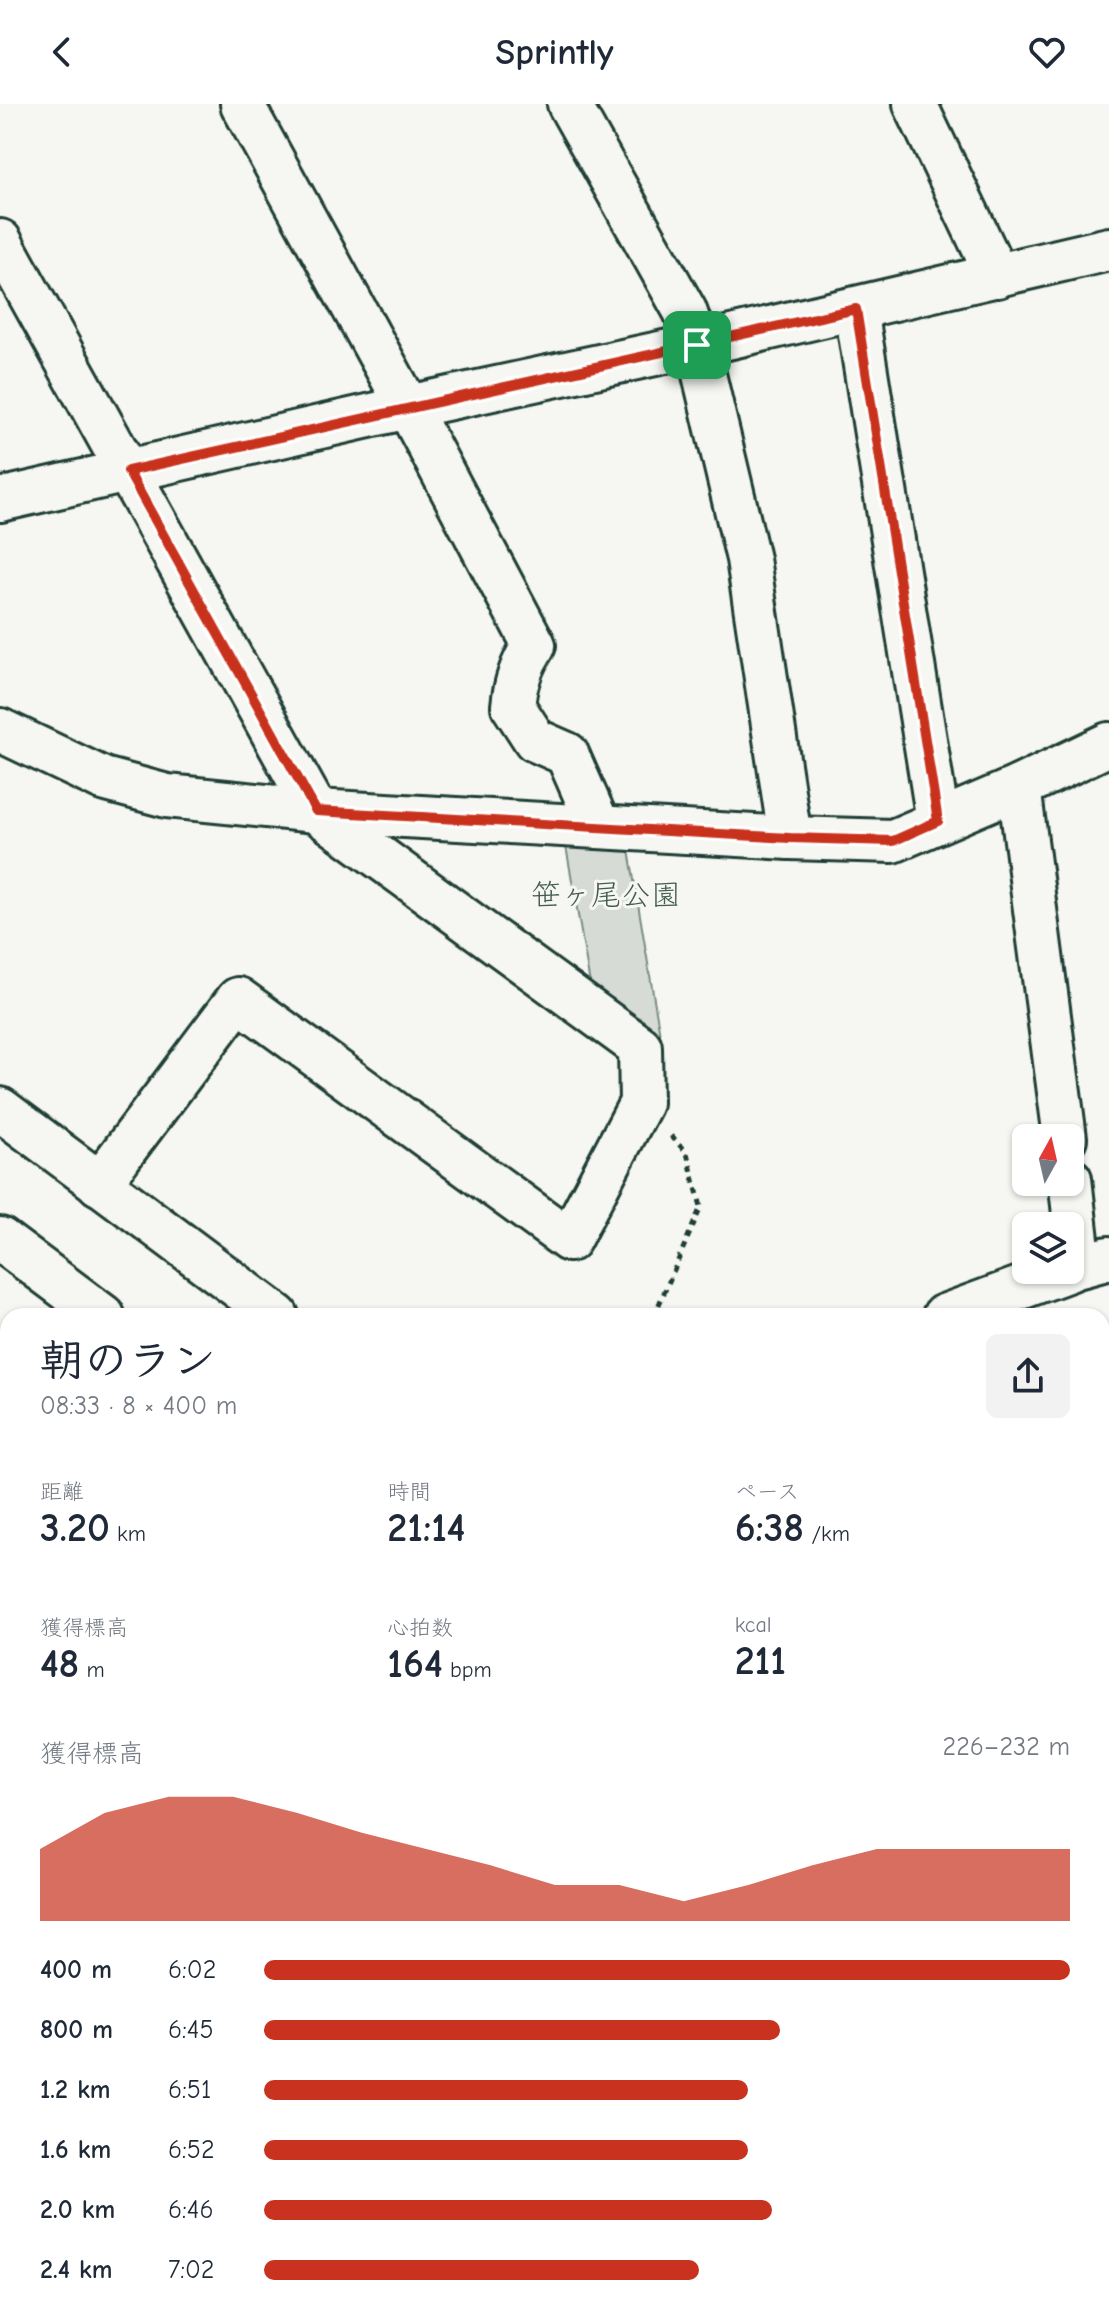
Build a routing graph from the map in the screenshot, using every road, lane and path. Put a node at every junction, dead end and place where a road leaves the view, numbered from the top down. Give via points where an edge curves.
1 (242, 104) edge
2 (569, 104) edge
3 (915, 104) edge
4 (0, 241) edge
5 (1109, 249) edge
6 (997, 276) junction
7 (856, 309) junction
8 (697, 345) junction
9 (408, 407) junction
10 (128, 471) junction
11 (0, 500) edge
12 (0, 730) edge
13 (1109, 744) edge
14 (1019, 787) junction
15 (316, 811) junction
16 (938, 821) junction
17 (599, 827) junction
18 (790, 838) junction
19 (641, 1103) junction
20 (0, 1109) edge
21 (1063, 1124) edge
22 (99, 1184) junction
23 (0, 1239) edge
24 (1032, 1284) edge
25 (92, 1308) edge
26 (261, 1308) edge
27 (657, 1308) edge
28 (966, 1308) edge

1 - 9 street
2 - 8 street via 685,311
3 - 6 street
4 - 10 street
5 - 6 street
6 - 7 street
7 - 8 street
7 - 16 street
8 - 9 street
8 - 18 street via 748,559
9 - 10 street
9 - 17 street via 534,645 519,673 513,706 535,740 567,754
10 - 11 street
10 - 15 street
12 - 15 street via 103,779 167,796
13 - 14 street
14 - 16 street
14 - 21 street
15 - 17 street
15 - 19 street via 640,1047
16 - 18 street via 893,841
17 - 18 street
19 - 22 street via 569,1240 238,999
19 - 27 path via 687,1153 701,1207
20 - 22 street
22 - 26 street
23 - 25 street
24 - 28 street

